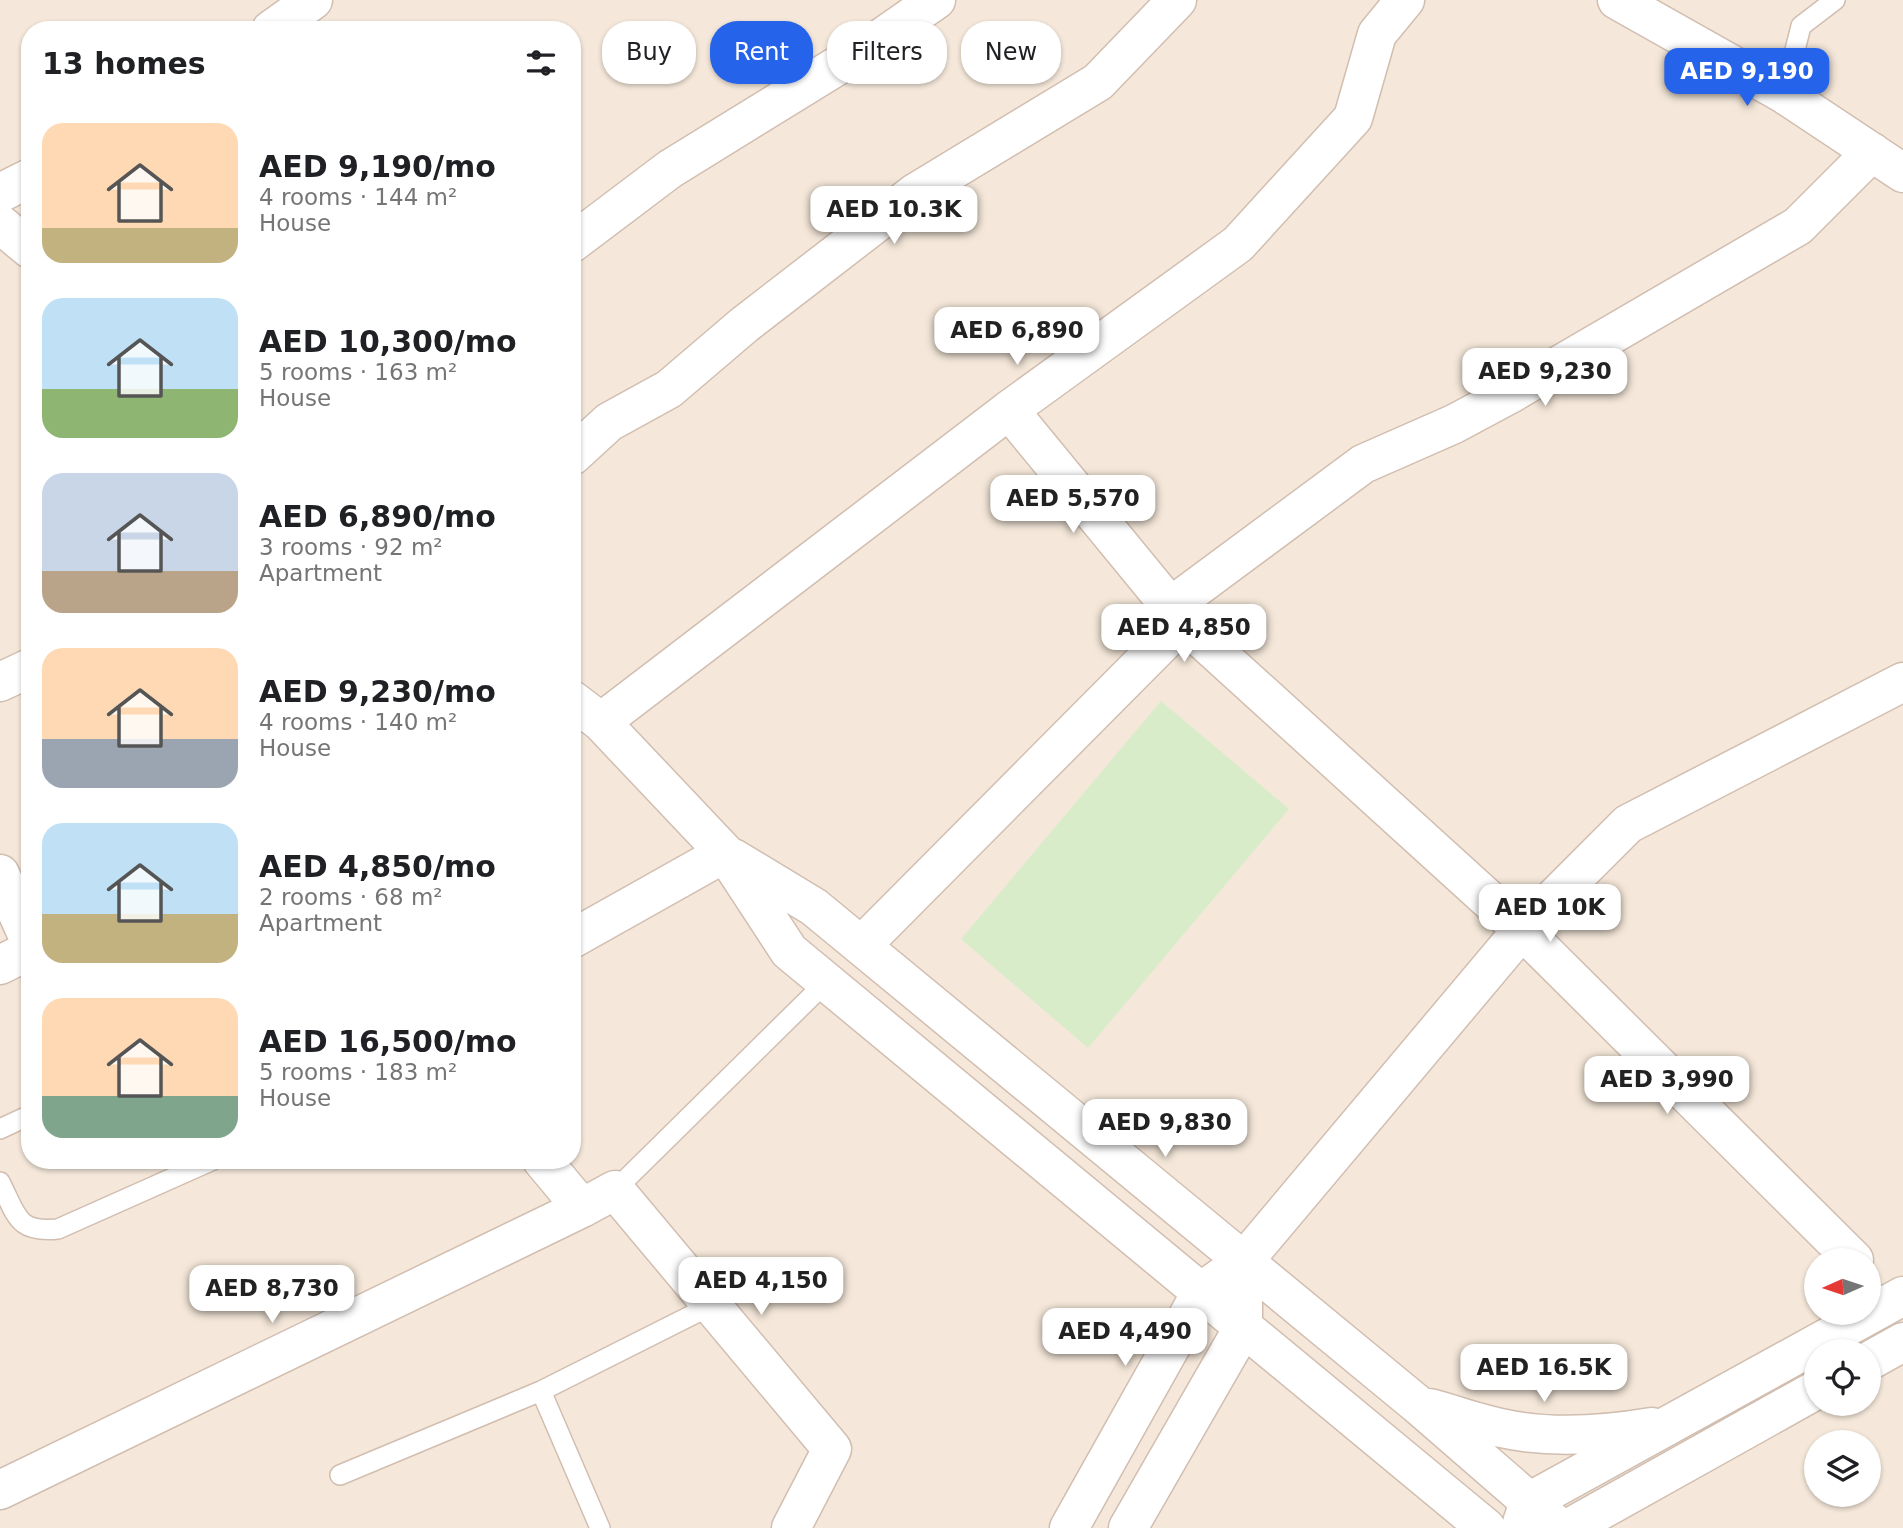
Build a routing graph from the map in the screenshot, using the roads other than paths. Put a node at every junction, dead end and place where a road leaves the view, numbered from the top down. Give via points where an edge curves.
1 (313, 0) edge
2 (936, 0) edge
3 (1177, 0) edge
4 (1405, 0) edge
5 (1617, 0) edge
6 (1835, 0) edge
7 (284, 21) edge
8 (1784, 94) junction
9 (1872, 152) junction
10 (1903, 173) edge
11 (21, 182) edge
12 (0, 193) edge
13 (0, 224) edge
14 (581, 236) edge
15 (21, 242) edge
16 (1009, 410) junction
17 (581, 448) edge
18 (1176, 614) junction
19 (21, 672) edge
20 (0, 682) edge
21 (1903, 682) edge
22 (587, 711) edge
23 (725, 853) junction
24 (0, 874) edge
25 (21, 921) edge
26 (1522, 930) junction
27 (581, 934) edge
28 (861, 946) junction
29 (21, 954) edge
30 (0, 965) edge
31 (826, 982) junction
32 (21, 1119) edge
33 (0, 1129) edge
34 (192, 1169) edge
35 (550, 1169) edge
36 (0, 1182) edge
37 (615, 1190) junction
38 (582, 1208) junction
39 (1842, 1248) edge
40 (1243, 1262) junction
41 (1889, 1290) edge
42 (1202, 1291) junction
43 (712, 1305) junction
44 (1243, 1328) junction
45 (1903, 1342) edge
46 (1881, 1354) edge
47 (541, 1391) junction
48 (1804, 1397) edge
49 (1417, 1404) junction
50 (1671, 1423) junction
51 (340, 1475) dead end
52 (0, 1490) edge
53 (1525, 1515) edge
54 (600, 1528) edge
55 (791, 1528) edge
56 (1069, 1528) edge
57 (1128, 1528) edge
58 (1486, 1528) edge
59 (1560, 1528) edge
60 (1569, 1528) edge

1 - 7 street
2 - 14 street via 670,169
3 - 17 street via 1098,82 915,193 669,389 609,422
4 - 16 street via 1377,34 1353,118 1238,244
5 - 8 street
6 - 8 lane via 1801,26
8 - 9 street
9 - 10 street
9 - 18 street via 1798,226 1499,400 1363,464
11 - 12 street
13 - 15 street
16 - 18 street
16 - 22 street
18 - 26 street
18 - 28 street
19 - 20 street
21 - 26 street via 1628,824
22 - 23 street
23 - 27 street
23 - 28 street via 814,907
23 - 31 street via 789,951
24 - 25 street
26 - 39 street
26 - 40 street
28 - 40 street
29 - 30 street
31 - 37 lane
31 - 42 street
32 - 33 lane
34 - 36 lane via 58,1228 36,1231 19,1221
35 - 38 street
37 - 38 street
37 - 43 street
38 - 52 street
40 - 42 street
40 - 44 street
40 - 49 street
41 - 50 street
42 - 44 street
42 - 56 street
43 - 47 lane
43 - 55 street via 832,1449
44 - 57 street
44 - 58 street
45 - 46 street
47 - 51 lane
47 - 54 lane
48 - 60 street
49 - 50 street via 1503,1429 1540,1434
49 - 53 street
50 - 53 street
53 - 59 street

